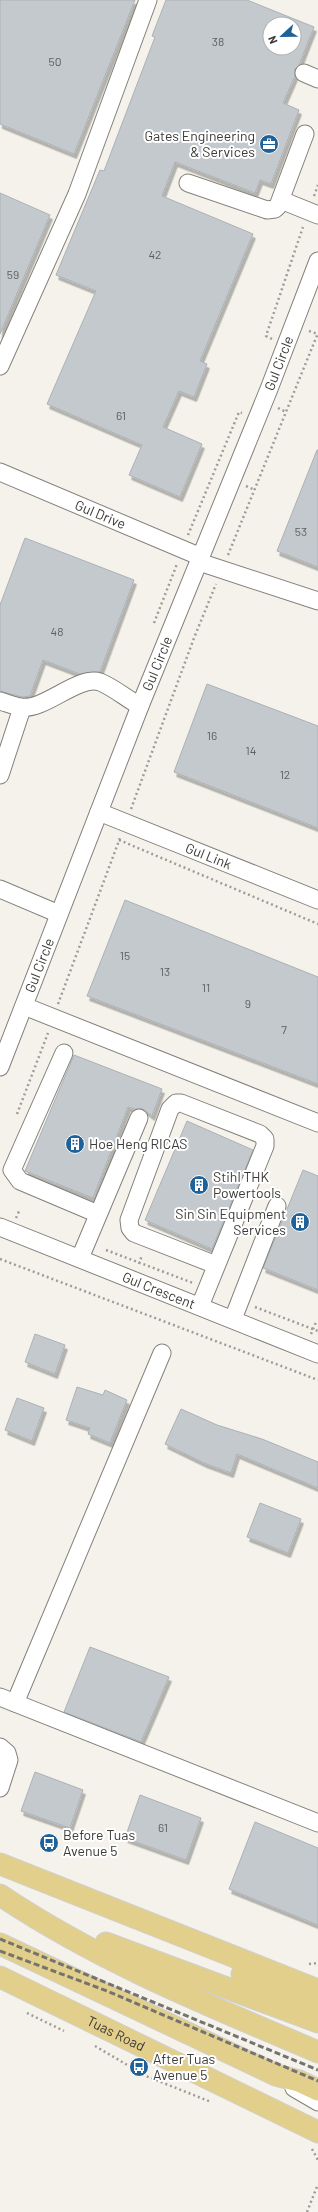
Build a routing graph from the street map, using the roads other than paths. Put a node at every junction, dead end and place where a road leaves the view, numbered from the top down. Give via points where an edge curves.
1 (148, 0) edge
2 (305, 134) dead end
3 (188, 183) dead end
4 (281, 200) junction
5 (313, 213) edge
6 (318, 261) edge
7 (0, 366) edge
8 (0, 472) edge
9 (200, 560) junction
10 (318, 601) edge
11 (0, 701) edge
12 (140, 706) junction
13 (22, 708) junction
14 (0, 775) edge
15 (99, 812) junction
16 (0, 889) edge
17 (318, 900) edge
18 (59, 914) junction
19 (24, 1006) junction
20 (64, 1053) dead end
21 (0, 1067) edge
22 (139, 1118) dead end
23 (318, 1124) edge
24 (277, 1206) dead end
25 (98, 1214) junction
26 (0, 1227) edge
27 (80, 1258) junction
28 (216, 1265) junction
29 (200, 1306) junction
30 (233, 1319) junction
31 (162, 1353) dead end
32 (318, 1354) edge
33 (8, 1700) edge
34 (0, 1746) edge
35 (0, 1788) edge
36 (318, 1823) edge
37 (0, 1864) edge
38 (0, 1895) edge
39 (104, 1905) junction
40 (29, 1914) junction
41 (0, 1944) edge
42 (0, 1977) edge
43 (318, 1990) edge
44 (318, 2009) edge
45 (318, 2022) edge
46 (318, 2052) edge
47 (276, 2075) junction
48 (318, 2090) edge
49 (318, 2102) edge
50 (312, 2138) edge

1 - 7 street via 77,194
2 - 4 street
3 - 4 street via 267,210 275,209
4 - 5 street
6 - 9 street, Gul Circle
8 - 9 street, Gul Drive
9 - 10 street, Gul Drive via 222,570
9 - 12 street, Gul Circle
11 - 13 street
12 - 13 street via 99,682 86,683 39,705
12 - 15 street, Gul Circle
13 - 14 street
15 - 17 street, Gul Link
15 - 18 street, Gul Circle
16 - 18 street
18 - 19 street, Gul Circle
19 - 21 street, Gul Circle
19 - 23 street
20 - 25 street via 12,1170 20,1182
22 - 25 street
24 - 30 street
25 - 27 street
26 - 27 street, Gul Crescent
27 - 29 street, Gul Crescent
28 - 28 street via 265,1146 265,1139 260,1134 176,1103 170,1109 128,1225 134,1233
28 - 29 street
29 - 30 street, Gul Crescent
30 - 32 street, Gul Crescent
31 - 33 street
33 - 36 street
34 - 35 street via 6,1753 9,1764
37 - 39 main road
38 - 40 main road
39 - 43 main road
39 - 44 main road via 152,1934
40 - 45 main road
40 - 46 main road via 121,1964 234,2017
41 - 47 main road
42 - 50 main road, Tuas Road
47 - 48 main road via 299,2081
47 - 49 street via 289,2086

